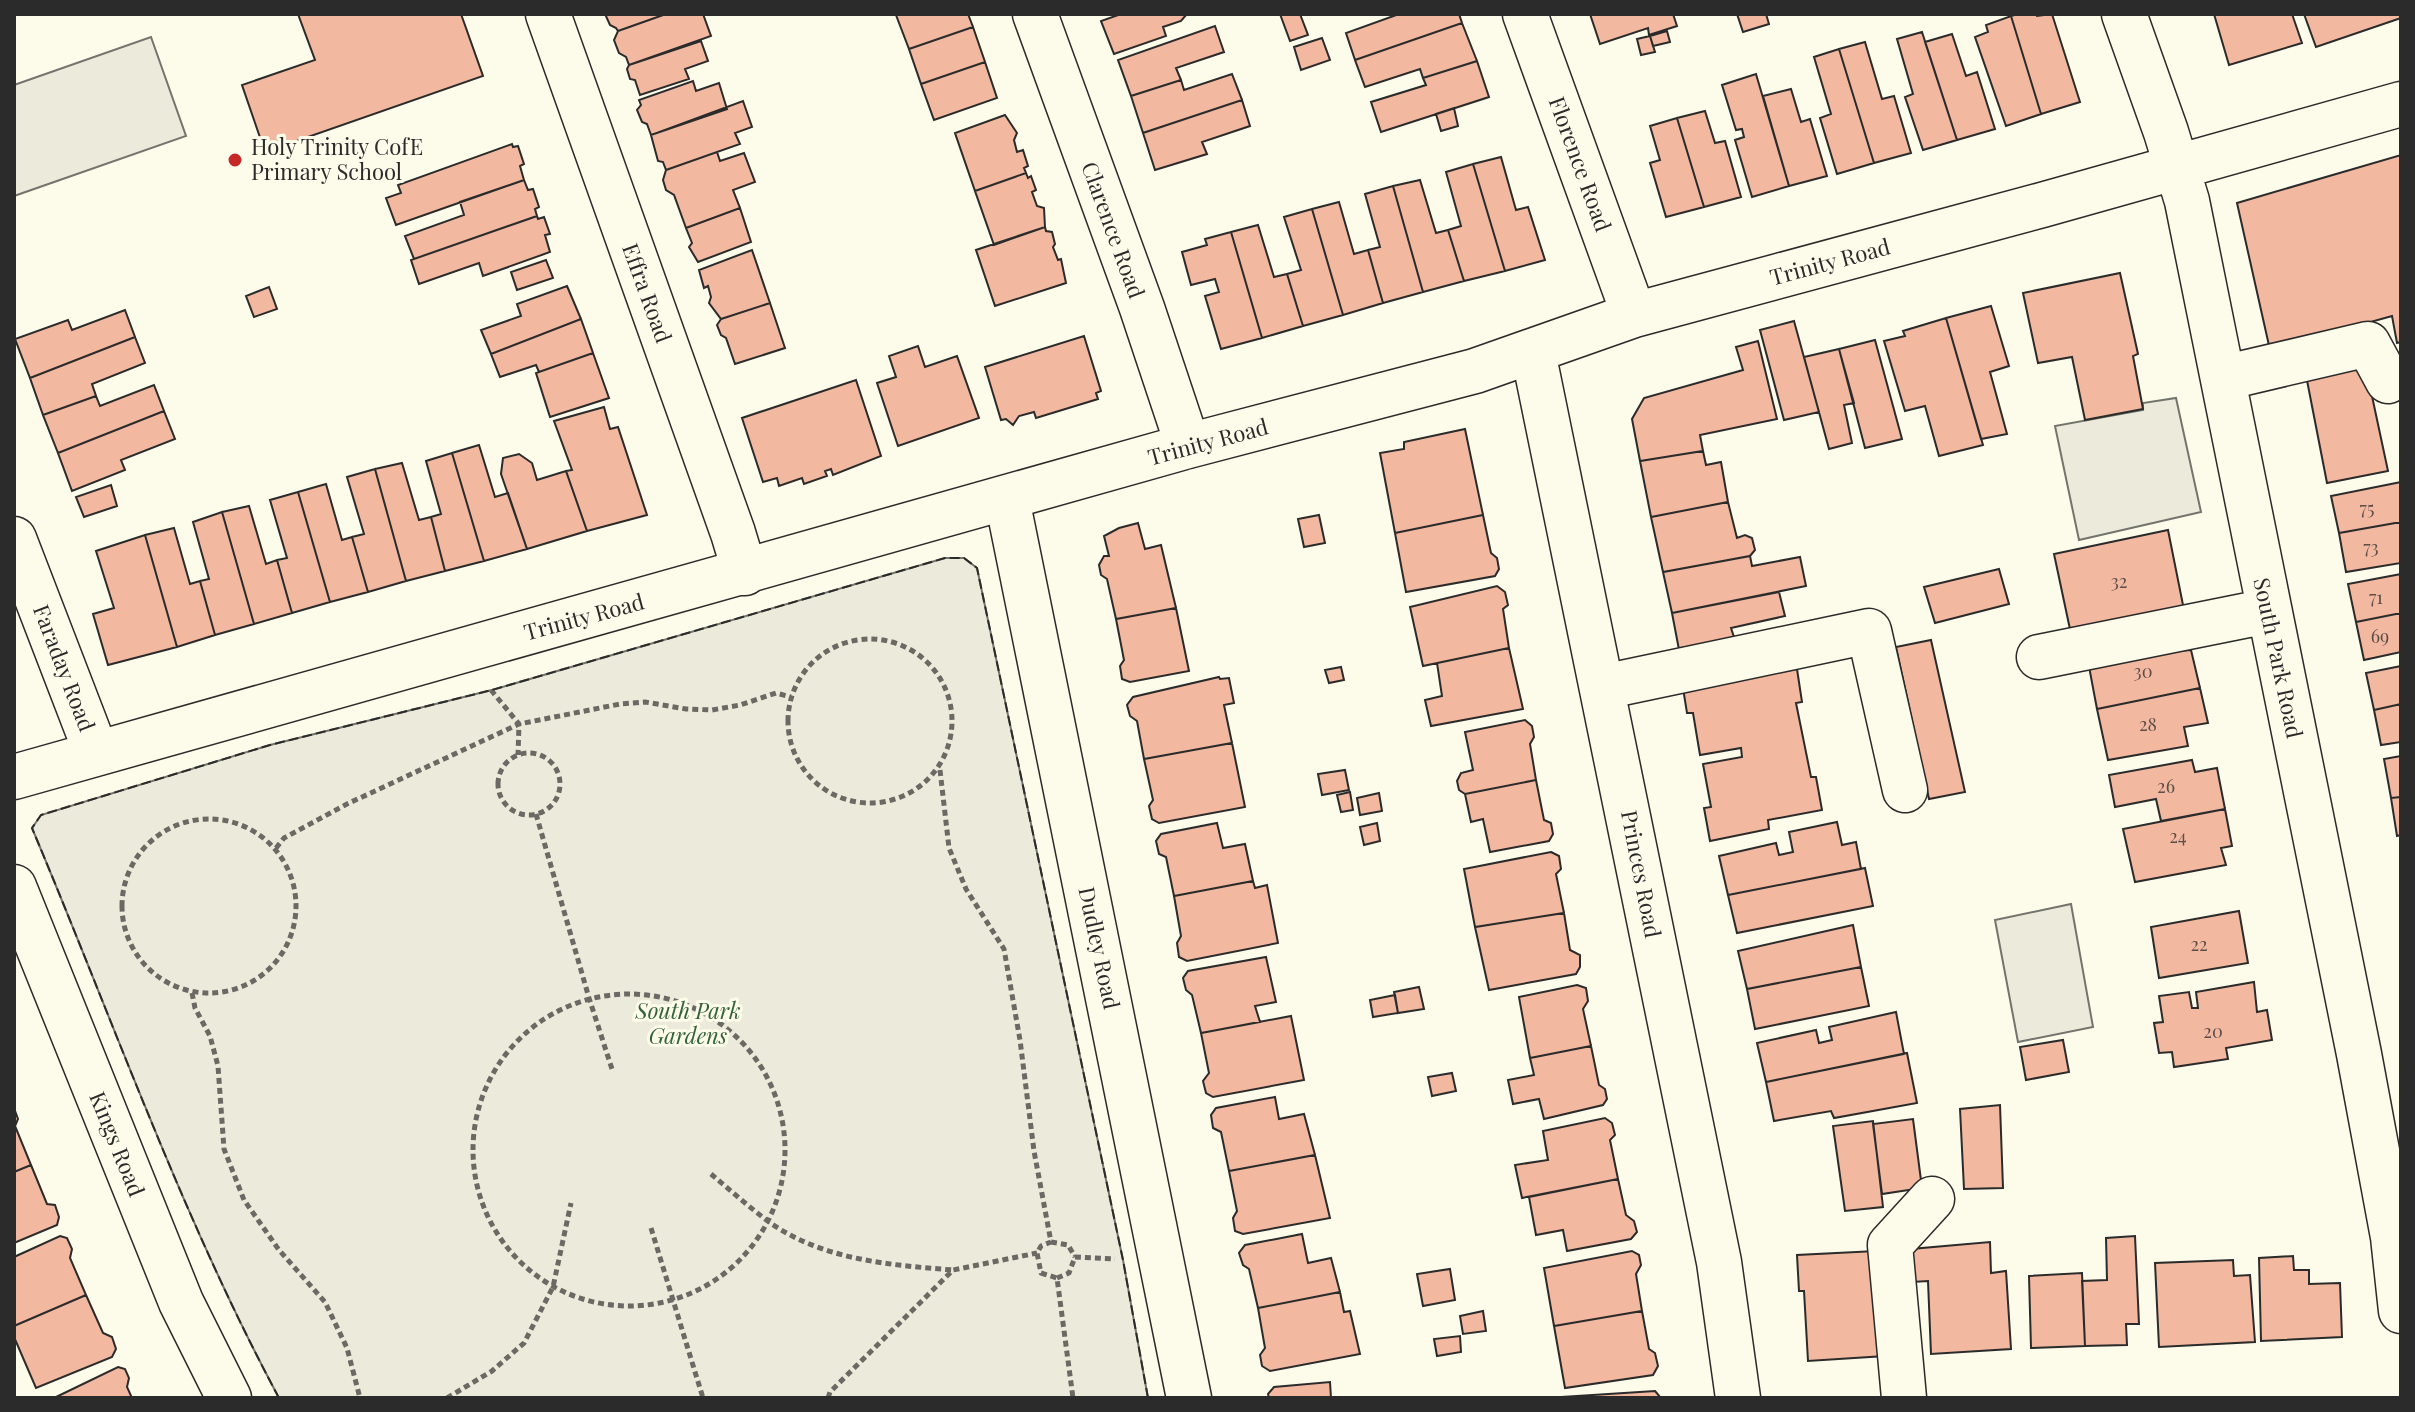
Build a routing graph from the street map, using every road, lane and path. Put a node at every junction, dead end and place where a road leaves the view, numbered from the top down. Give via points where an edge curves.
1 (548, 14) edge
2 (1035, 14) edge
3 (1525, 14) edge
4 (2124, 14) edge
5 (2401, 104) edge
6 (2177, 166) junction
7 (1634, 315) junction
8 (1533, 352) junction
9 (2223, 378) junction
10 (2388, 381) dead end
11 (1188, 446) junction
12 (1007, 499) junction
13 (14, 539) edge
14 (745, 573) junction
15 (2268, 611) junction
16 (2039, 657) dead end
17 (477, 684) dead end
18 (1603, 687) junction
19 (791, 697) junction
20 (519, 724) junction
21 (96, 752) junction
22 (518, 755) junction
23 (940, 770) junction
24 (14, 777) edge
25 (1905, 790) dead end
26 (536, 814) junction
27 (276, 848) junction
28 (14, 887) edge
29 (192, 993) junction
30 (589, 998) junction
31 (612, 1069) dead end
32 (711, 1174) dead end
33 (1932, 1199) dead end
34 (571, 1203) dead end
35 (768, 1221) junction
36 (651, 1228) dead end
37 (1051, 1242) junction
38 (1037, 1253) junction
39 (1075, 1257) junction
40 (1123, 1260) dead end
41 (953, 1270) junction
42 (1057, 1278) junction
43 (553, 1287) junction
44 (672, 1301) junction
45 (2401, 1311) edge
46 (229, 1398) edge
47 (360, 1398) edge
48 (447, 1398) edge
49 (703, 1398) edge
50 (828, 1398) edge
51 (1073, 1398) edge
52 (1189, 1398) edge
53 (1738, 1398) edge
54 (1904, 1398) edge

1 - 14 street, Effra Road
2 - 11 street, Clarence Road
3 - 7 street, Florence Road
4 - 6 street, South Park Road
5 - 6 street, Trinity Road
6 - 7 street, Trinity Road
6 - 9 street, South Park Road
7 - 8 street, Trinity Road
8 - 11 street, Trinity Road
8 - 18 street, Princes Road
9 - 10 street via 2368,344
9 - 15 street, South Park Road
11 - 12 street, Trinity Road
12 - 14 street, Trinity Road
12 - 52 street, Dudley Road
13 - 21 street, Faraday Road
14 - 21 street, Trinity Road
15 - 16 street
15 - 45 street, South Park Road via 2359,1054 2393,1237
17 - 20 path via 492,690
18 - 25 street via 1869,631
18 - 53 street, Princes Road via 1719,1262
19 - 20 path via 776,693 712,710 620,704
19 - 23 path via 787,724 793,752 807,776 829,793 855,803 882,804 909,795
19 - 23 path via 802,673 822,654 846,642 872,638 899,643 940,677 951,702 952,729
20 - 22 path
20 - 27 path via 347,804 284,838
21 - 24 street, Trinity Road
22 - 26 path via 502,768 501,798 516,812
22 - 26 path via 528,752 547,758 559,775 553,804
23 - 37 path via 949,848 966,889 1004,949
26 - 30 path
27 - 29 path via 293,883 296,912 289,941 274,966 250,984 222,993
27 - 29 path via 235,823 206,819 179,825 154,839 135,860 122,914 129,941 144,965 166,983
28 - 46 street, Kings Road via 181,1302
29 - 47 path via 218,1066 224,1149 244,1200 325,1302 347,1348
30 - 31 path
30 - 35 path via 632,992 675,1000 715,1018 748,1047 771,1083 784,1125 785,1169
30 - 43 path via 546,1016 512,1046 486,1084 473,1129 474,1175 488,1219 514,1256
32 - 35 path
33 - 54 street via 1890,1245
34 - 43 path
35 - 41 path via 838,1254 879,1264
35 - 44 path via 734,1267 707,1287
36 - 44 path
37 - 38 path
37 - 39 path via 1068,1245
38 - 41 path
38 - 42 path via 1041,1273
39 - 40 path
39 - 42 path via 1069,1273
41 - 50 path
42 - 51 path
43 - 44 path via 589,1302 632,1307
43 - 48 path via 524,1343 492,1371
44 - 49 path

